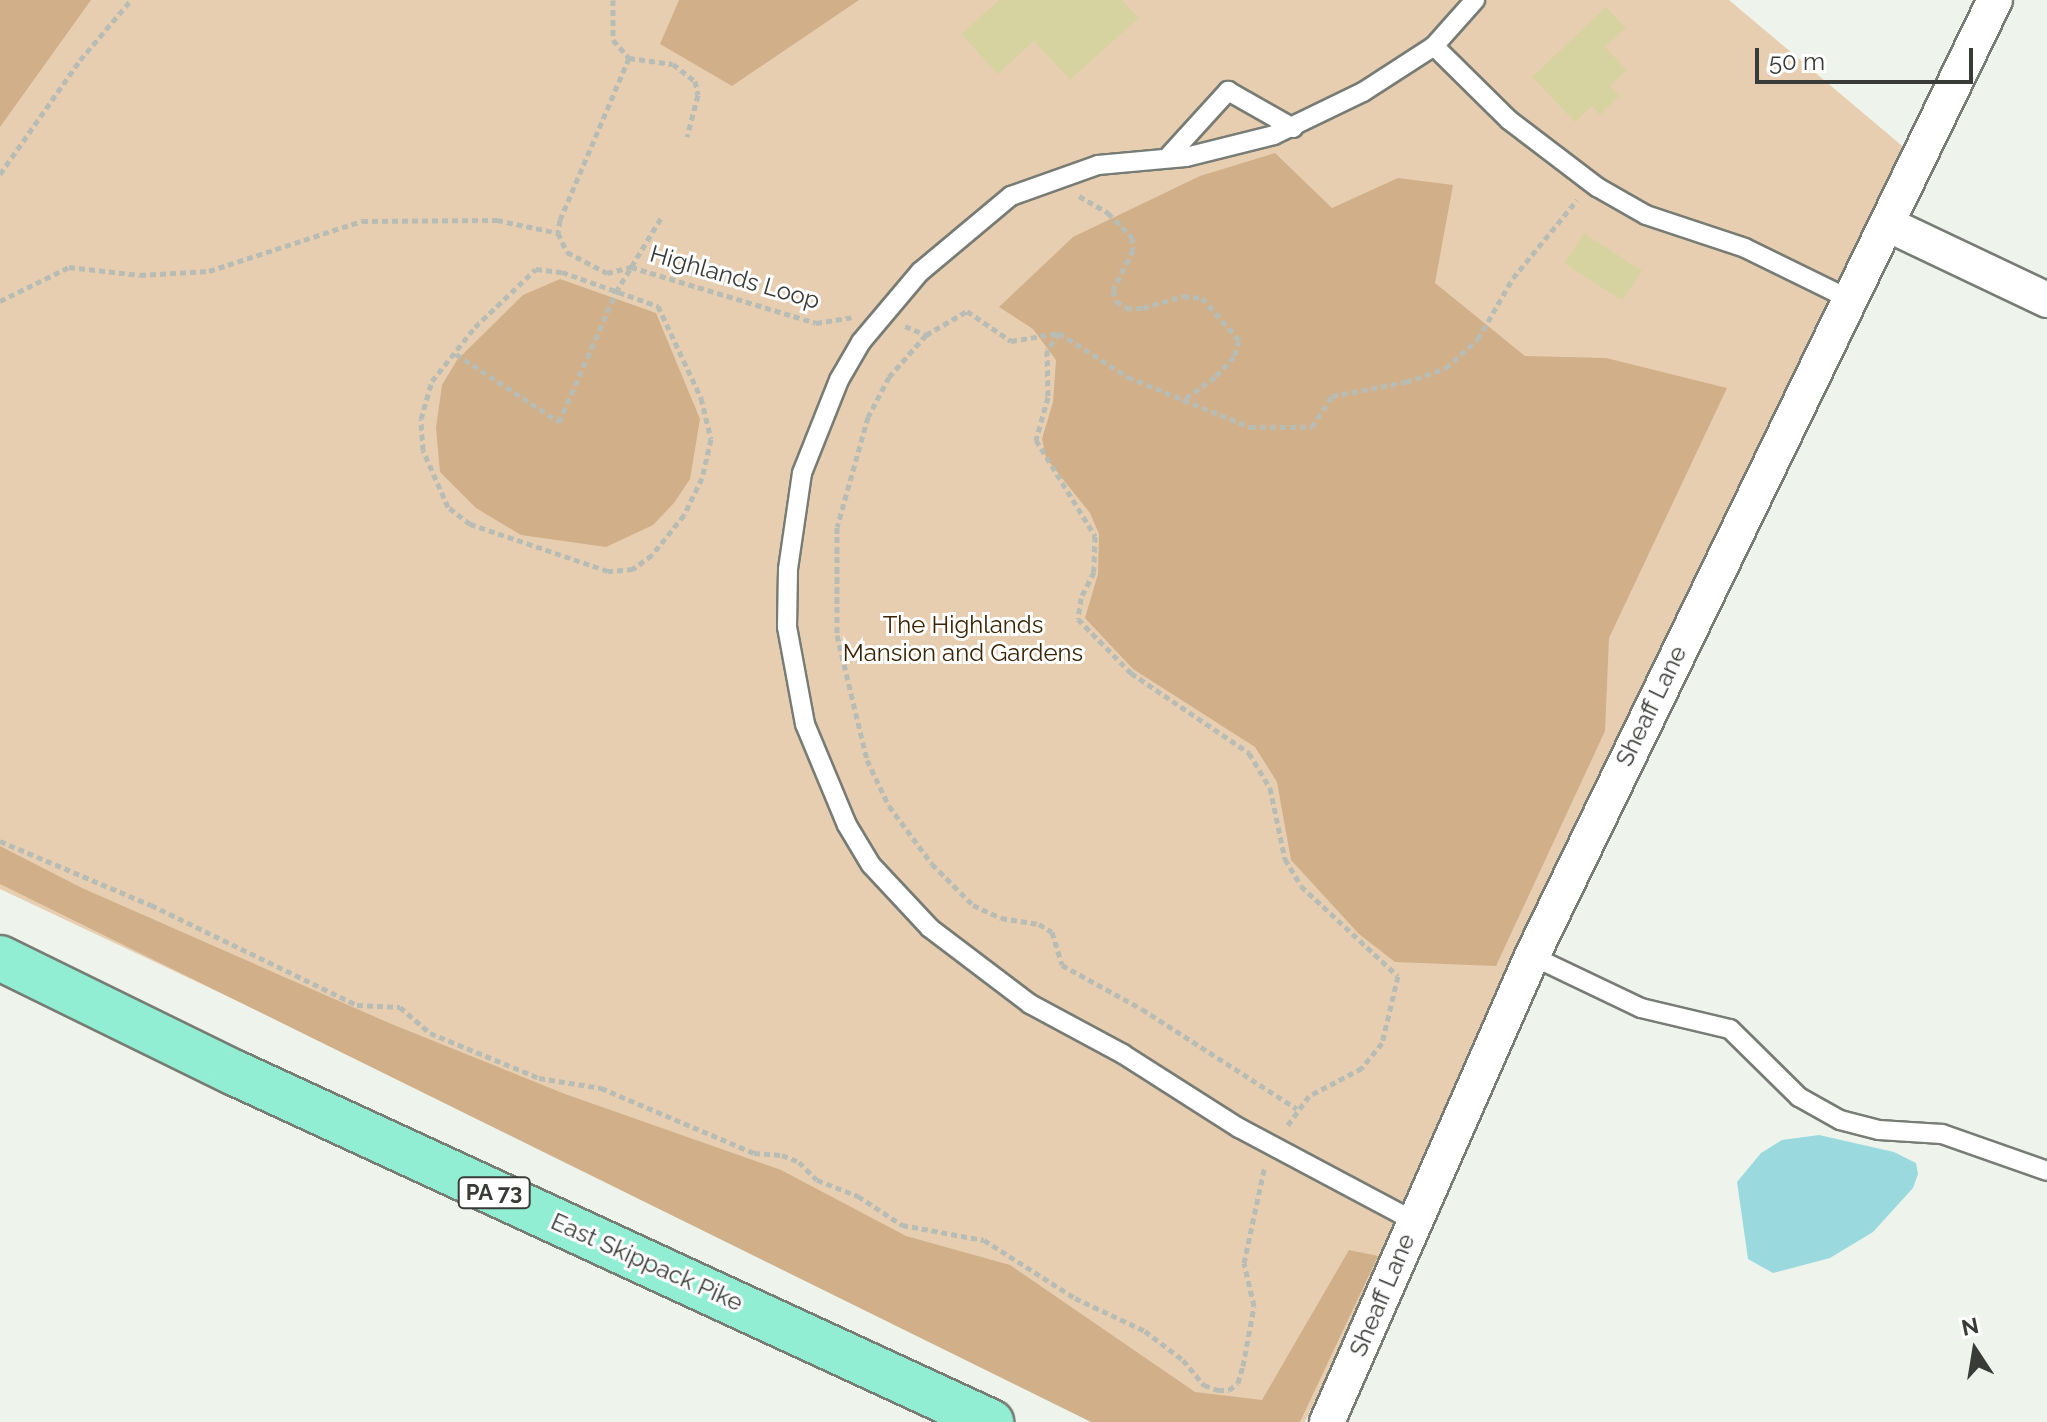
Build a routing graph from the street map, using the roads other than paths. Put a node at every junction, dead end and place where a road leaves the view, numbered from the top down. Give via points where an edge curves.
1 (1475, 0) edge
2 (1995, 0) edge
3 (1434, 46) junction
4 (1293, 128) junction
5 (1167, 158) junction
6 (1887, 224) junction
7 (2047, 300) edge
8 (1853, 301) junction
9 (1532, 956) junction
10 (0, 958) edge
11 (2047, 1171) edge
12 (1414, 1221) junction
13 (991, 1422) edge
14 (1327, 1422) edge

1 - 3 lane
2 - 6 street, Sheaff Lane
3 - 4 lane via 1406,68
3 - 8 lane via 1509,120 1591,183 1646,215 1745,248
4 - 5 lane via 1228,149
4 - 5 lane via 1228,91
5 - 12 lane via 1098,165 1011,196 985,213 884,312 861,342 818,426 802,473 788,569 794,678 805,724 847,825 871,865 930,928 1030,1004 1123,1054 1239,1128
6 - 7 street
6 - 8 street, Sheaff Lane
8 - 9 street, Sheaff Lane
9 - 11 lane via 1641,1008 1730,1029 1799,1097 1840,1120 1879,1130 1942,1134
9 - 12 street, Sheaff Lane
10 - 13 main road, East Skippack Pike / PA 73 via 249,1080
12 - 14 street, Sheaff Lane

